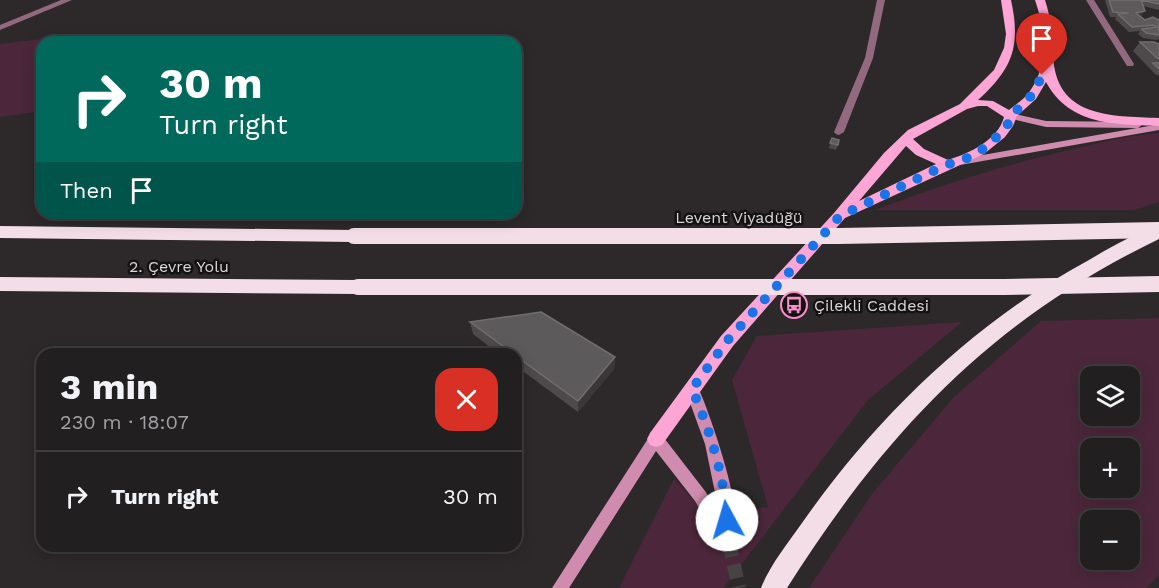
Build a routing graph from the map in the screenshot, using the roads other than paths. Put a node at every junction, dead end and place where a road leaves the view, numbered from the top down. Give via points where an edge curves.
1 (68, 0) edge
2 (881, 0) edge
3 (1006, 0) edge
4 (1040, 0) edge
5 (1090, 0) edge
6 (0, 28) edge
7 (1049, 57) junction
8 (1130, 64) dead end
9 (963, 107) junction
10 (1011, 116) junction
11 (1159, 124) edge
12 (839, 132) dead end
13 (912, 133) junction
14 (954, 163) junction
15 (840, 216) junction
16 (1159, 231) edge
17 (0, 232) edge
18 (354, 236) joint
19 (0, 284) edge
20 (1159, 284) edge
21 (692, 389) junction
22 (656, 439) junction
23 (560, 588) edge
24 (773, 588) edge

1 - 6 street
2 - 12 street via 868,58
3 - 9 main road via 1010,15 1008,57 997,75
4 - 7 main road via 1047,18
5 - 8 street
7 - 10 main road via 1034,93
7 - 11 main road via 1053,83 1067,103 1089,114
9 - 10 main road via 989,103
9 - 13 main road
10 - 11 main road via 1046,124
10 - 14 main road via 988,146
11 - 14 main road
13 - 14 main road via 907,140 910,145
13 - 15 main road via 888,156
14 - 15 main road
15 - 21 main road via 727,341
16 - 18 highway, Levent Viyadüğü, bridge via 839,236
16 - 24 highway via 1063,281 998,328 941,379 874,447 807,534
17 - 18 highway, 2. Çevre Yolu
19 - 20 highway, 2. Çevre Yolu, bridge
21 - 22 main road
21 - 22 main road via 709,429 726,496 729,543 700,496
22 - 23 main road

